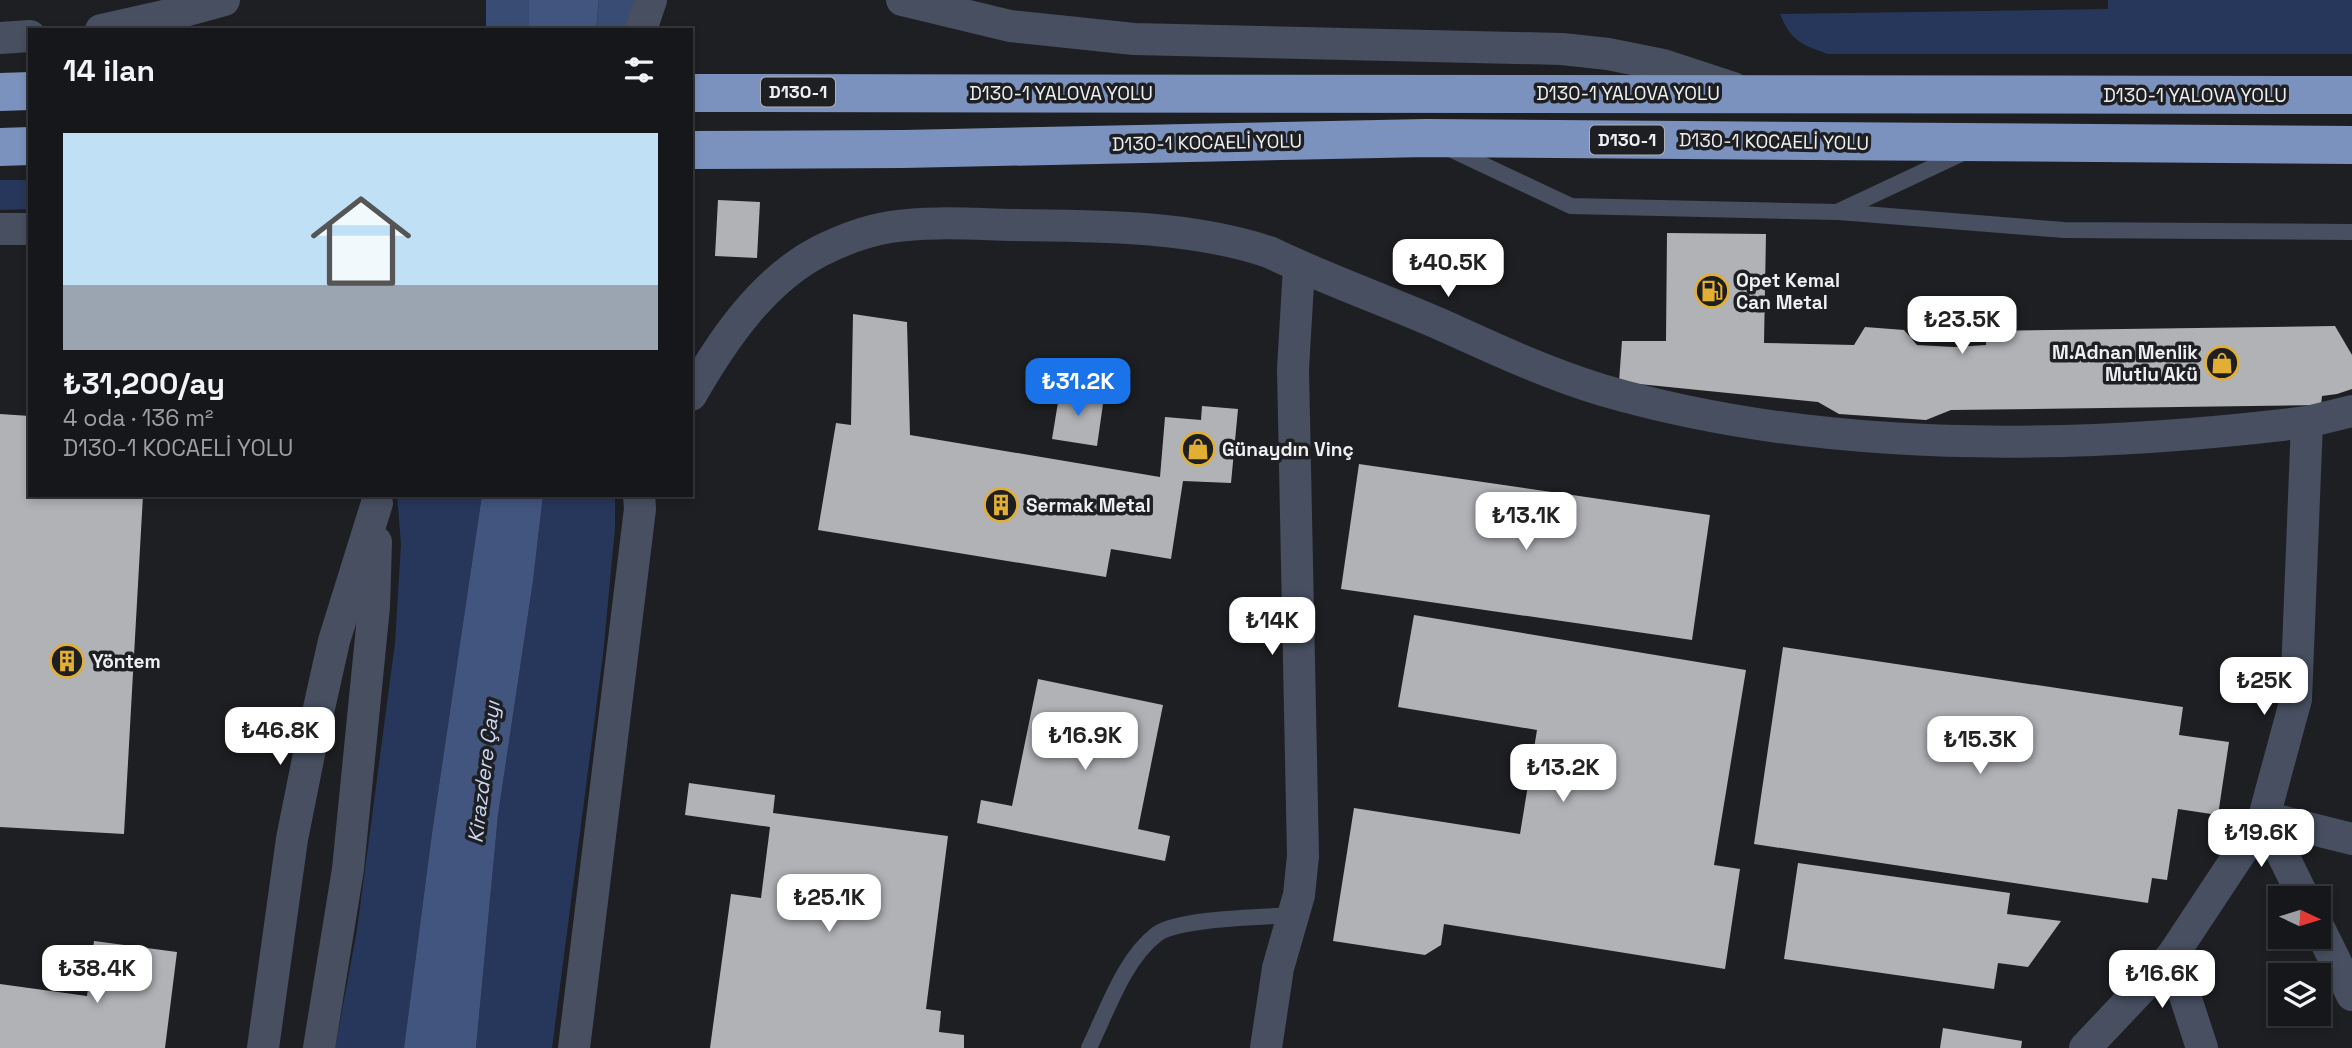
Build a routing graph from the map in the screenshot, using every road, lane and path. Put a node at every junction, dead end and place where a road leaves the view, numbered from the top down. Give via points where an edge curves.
1 (224, 0) edge
2 (651, 0) edge
3 (902, 0) edge
4 (110, 28) edge
5 (642, 28) edge
6 (28, 36) edge
7 (0, 38) edge
8 (28, 91) edge
9 (0, 92) edge
10 (693, 93) edge
11 (1751, 94) junction
12 (2352, 95) edge
13 (1426, 138) junction
14 (1985, 143) junction
15 (2352, 145) edge
16 (28, 146) edge
17 (0, 147) edge
18 (693, 150) edge
19 (1837, 212) junction
20 (0, 229) edge
21 (28, 229) edge
22 (2352, 232) edge
23 (1299, 267) junction
24 (693, 392) edge
25 (2352, 411) edge
26 (2307, 422) junction
27 (377, 499) edge
28 (642, 500) edge
29 (2264, 817) junction
30 (2352, 839) edge
31 (2298, 886) edge
32 (1294, 915) junction
33 (2329, 949) edge
34 (2172, 956) junction
35 (2352, 995) edge
36 (264, 1048) edge
37 (319, 1048) edge
38 (574, 1048) edge
39 (1089, 1048) edge
40 (1266, 1048) edge
41 (2085, 1048) edge
42 (2202, 1048) edge

1 - 4 street
2 - 5 street
3 - 11 street via 1010,26 1134,39 1562,49 1608,54 1663,65
6 - 7 street
8 - 9 highway
10 - 11 highway, D130-1 YALOVA YOLU / D130-1
11 - 12 highway, D130-1 YALOVA YOLU / D130-1
13 - 14 highway, D130-1 KOCAELİ YOLU / D130-1
13 - 18 highway, D130-1 KOCAELİ YOLU / D130-1
13 - 19 lane via 1571,205
14 - 15 highway, D130-1 KOCAELİ YOLU / D130-1
14 - 19 lane
16 - 17 highway
19 - 22 lane via 2064,230
20 - 21 street
23 - 24 street via 1233,240 1172,232 1075,226 888,227 819,252 763,294 714,356
23 - 26 street via 1567,379 1707,414 1811,431 1926,439 2121,440
23 - 32 street via 1293,369 1303,856
25 - 26 street
26 - 29 street via 2296,698
27 - 36 street via 334,641 311,744 292,839
27 - 37 street via 374,607 348,869
28 - 38 street
29 - 30 street
29 - 31 street
29 - 34 street
32 - 39 lane via 1202,921 1158,932 1131,960
32 - 40 street via 1278,968
33 - 35 street
34 - 41 street
34 - 42 street

